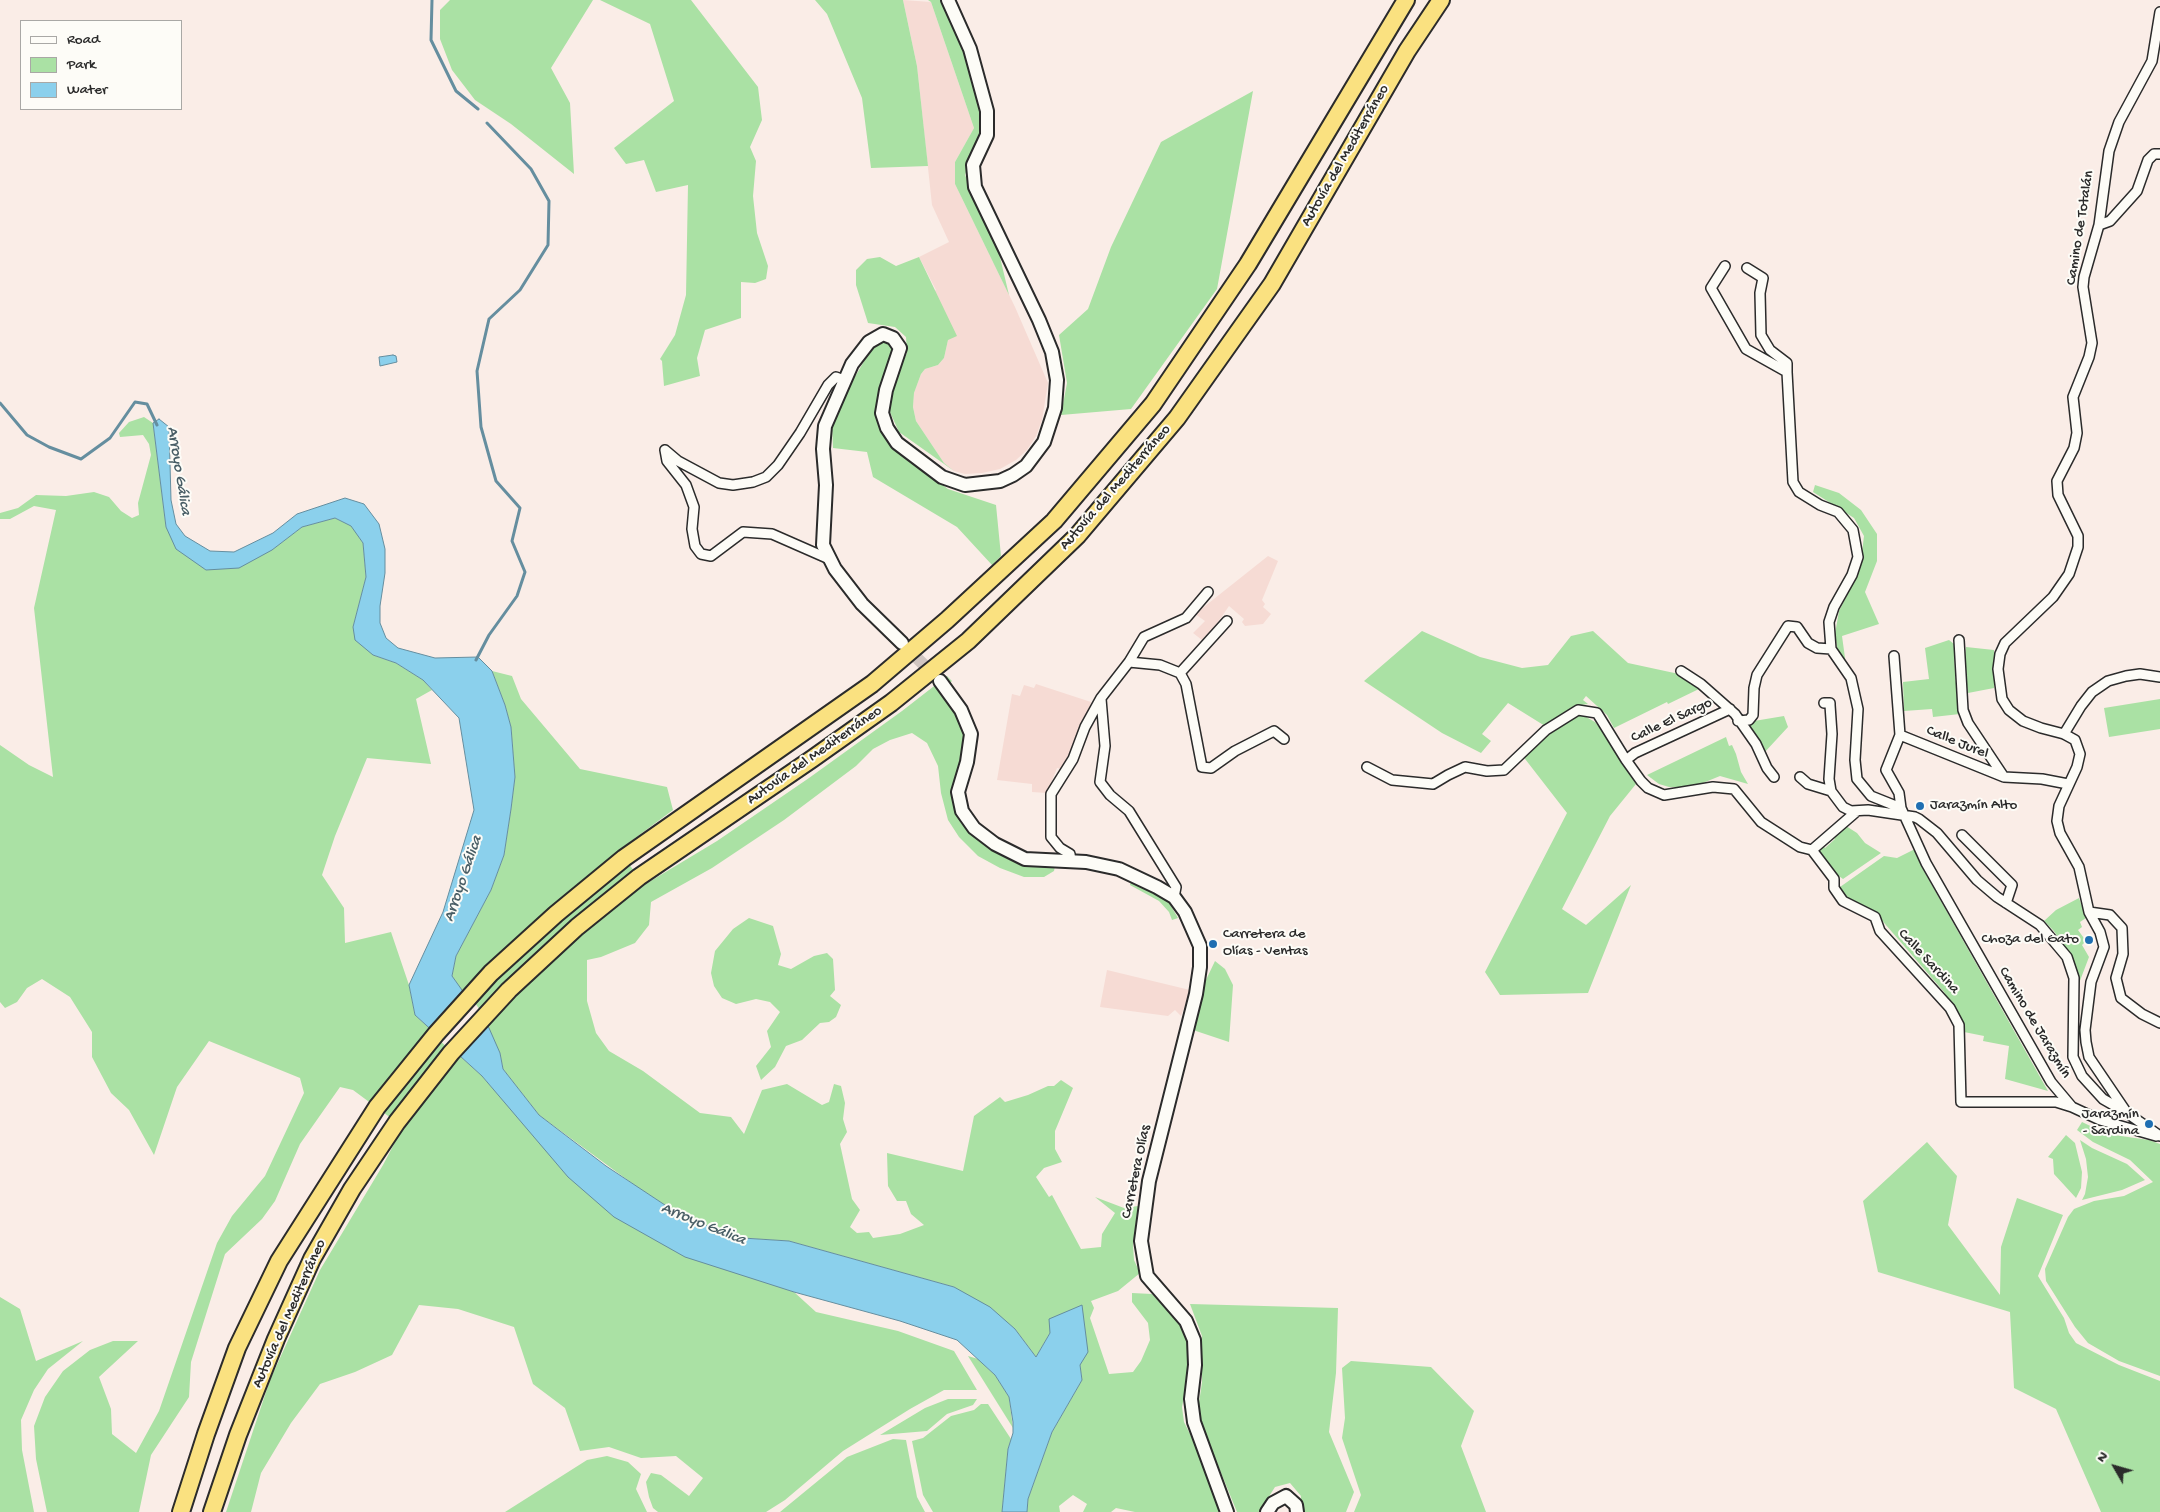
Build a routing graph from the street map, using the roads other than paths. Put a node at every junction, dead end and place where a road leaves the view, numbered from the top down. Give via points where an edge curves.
1 (948, 0) edge
2 (1406, 0) edge
3 (1441, 0) edge
4 (2160, 12) edge
5 (2160, 154) edge
6 (2099, 225) junction
7 (1725, 266) dead end
8 (1747, 268) dead end
9 (1787, 372) junction
10 (844, 380) junction
11 (829, 559) junction
12 (1208, 592) dead end
13 (1227, 621) dead end
14 (1960, 640) dead end
15 (902, 643) tunnel mouth
16 (1831, 649) junction
17 (1894, 656) dead end
18 (1129, 662) junction
19 (1681, 671) dead end
20 (1180, 673) junction
21 (2160, 678) edge
22 (940, 681) tunnel mouth
23 (1100, 698) junction
24 (1824, 703) dead end
25 (1730, 709) junction
26 (1738, 721) junction
27 (2064, 734) junction
28 (1900, 735) junction
29 (1284, 738) dead end
30 (1626, 760) junction
31 (1367, 767) dead end
32 (1774, 777) dead end
33 (1800, 777) dead end
34 (2004, 777) junction
35 (2068, 784) junction
36 (1831, 791) junction
37 (1858, 811) junction
38 (1902, 812) junction
39 (1962, 835) dead end
40 (1812, 850) junction
41 (1071, 861) junction
42 (1174, 897) junction
43 (2006, 903) junction
44 (2089, 912) junction
45 (2160, 1024) edge
46 (2072, 1107) junction
47 (2127, 1113) junction
48 (2160, 1137) edge
49 (181, 1512) edge
50 (212, 1512) edge
51 (1227, 1512) edge
52 (1267, 1512) edge
53 (1297, 1512) edge

1 - 10 main road via 970,49 987,111 988,135 974,165 975,187 1040,320 1052,352 1057,380 1053,417 1044,442 1026,466 1000,480 965,485 935,472 897,443 887,428 882,413 900,348 893,338 883,334 869,342
2 - 49 highway, Autovía del Mediterráneo via 1248,264 1153,404 1054,521 872,684 624,858 556,914 491,973 436,1034 378,1107 275,1270 237,1348
3 - 50 highway, Autovía del Mediterráneo via 1406,51 1272,284 1177,418 1077,536 968,641 890,703 639,877 577,927 509,990 451,1053 397,1122 352,1189 312,1259 269,1356
4 - 6 street, Camino de Totalán via 2152,61 2119,122 2109,151
5 - 6 street via 2154,154 2148,160 2137,190 2110,221
6 - 27 street, Camino de Totalán via 2083,287 2092,343 2090,358 2073,397 2077,433 2074,448 2057,481 2058,495 2078,536 2078,547 2069,574 2054,596 2005,643 1998,670 2002,699 2009,710 2024,721
7 - 9 street via 1712,288 1746,349
8 - 9 street via 1763,278 1761,335 1770,350 1787,363
9 - 16 street via 1793,482 1799,492 1838,512 1853,530 1858,557 1829,622
10 - 11 main road via 825,426 823,449 826,485 823,545
10 - 11 street via 836,377 828,385 778,464 766,476 753,482 719,483 678,461 665,450 667,461 689,492 694,507 692,529 695,546 701,554 711,556 743,532 772,534
11 - 15 main road via 862,604
12 - 18 street via 1186,618 1144,637
13 - 20 street
14 - 34 street via 1963,710 1968,723
16 - 26 street via 1817,648 1808,643 1797,627 1788,626 1757,675 1753,715 1749,720
16 - 38 street via 1851,678 1858,709 1857,779 1871,796
17 - 28 street
18 - 20 street via 1160,665
18 - 23 street
19 - 25 street
20 - 29 street via 1186,684 1202,767 1211,768 1235,751 1274,732
21 - 27 street via 2140,674 2108,682 2092,692
22 - 41 main road via 961,710 972,734 958,792 962,811 974,828 995,844 1026,859
23 - 41 street via 1073,759 1051,794 1052,837 1060,848 1070,854
23 - 42 street via 1105,746 1100,782 1128,811 1176,887
24 - 36 street via 1830,703
25 - 26 street
25 - 30 street, Calle El Sargo
26 - 32 street via 1756,744
27 - 35 street via 2075,740 2080,754
28 - 34 street, Calle Jurel
28 - 38 street via 1886,770 1899,793
30 - 31 street via 1597,713 1578,710 1546,730 1504,770 1465,767 1433,784 1392,780
30 - 40 street via 1641,782 1664,795 1714,787 1734,789 1761,822 1800,847
33 - 36 street via 1808,784
34 - 35 street, Calle Jurel
35 - 44 street via 2057,821 2079,867
36 - 37 street via 1843,806
37 - 38 street
37 - 40 street
38 - 43 street via 1928,825 1977,880
38 - 46 street, Camino de Jarazmín via 1926,863 2051,1082
39 - 43 street via 2012,885
40 - 46 street, Calle Sardina via 1834,879 1834,888 1843,901 1875,917 1880,931 1950,1008 1959,1024 1962,1102 2056,1102
41 - 42 main road via 1119,869
42 - 51 main road, Carretera Olías via 1185,912 1200,946 1200,967 1149,1181 1141,1241 1147,1276 1186,1321 1194,1340 1191,1400 1194,1422
43 - 47 street via 2040,925 2067,957 2074,978 2073,1057 2082,1076 2103,1099
44 - 45 street via 2110,916 2122,928 2123,954 2116,978 2121,998
44 - 47 street via 2104,947 2091,982 2086,1042 2089,1056
46 - 48 street, Camino de Jarazmín via 2100,1120
47 - 48 street
52 - 53 main road via 1273,1503 1286,1496 1296,1505

